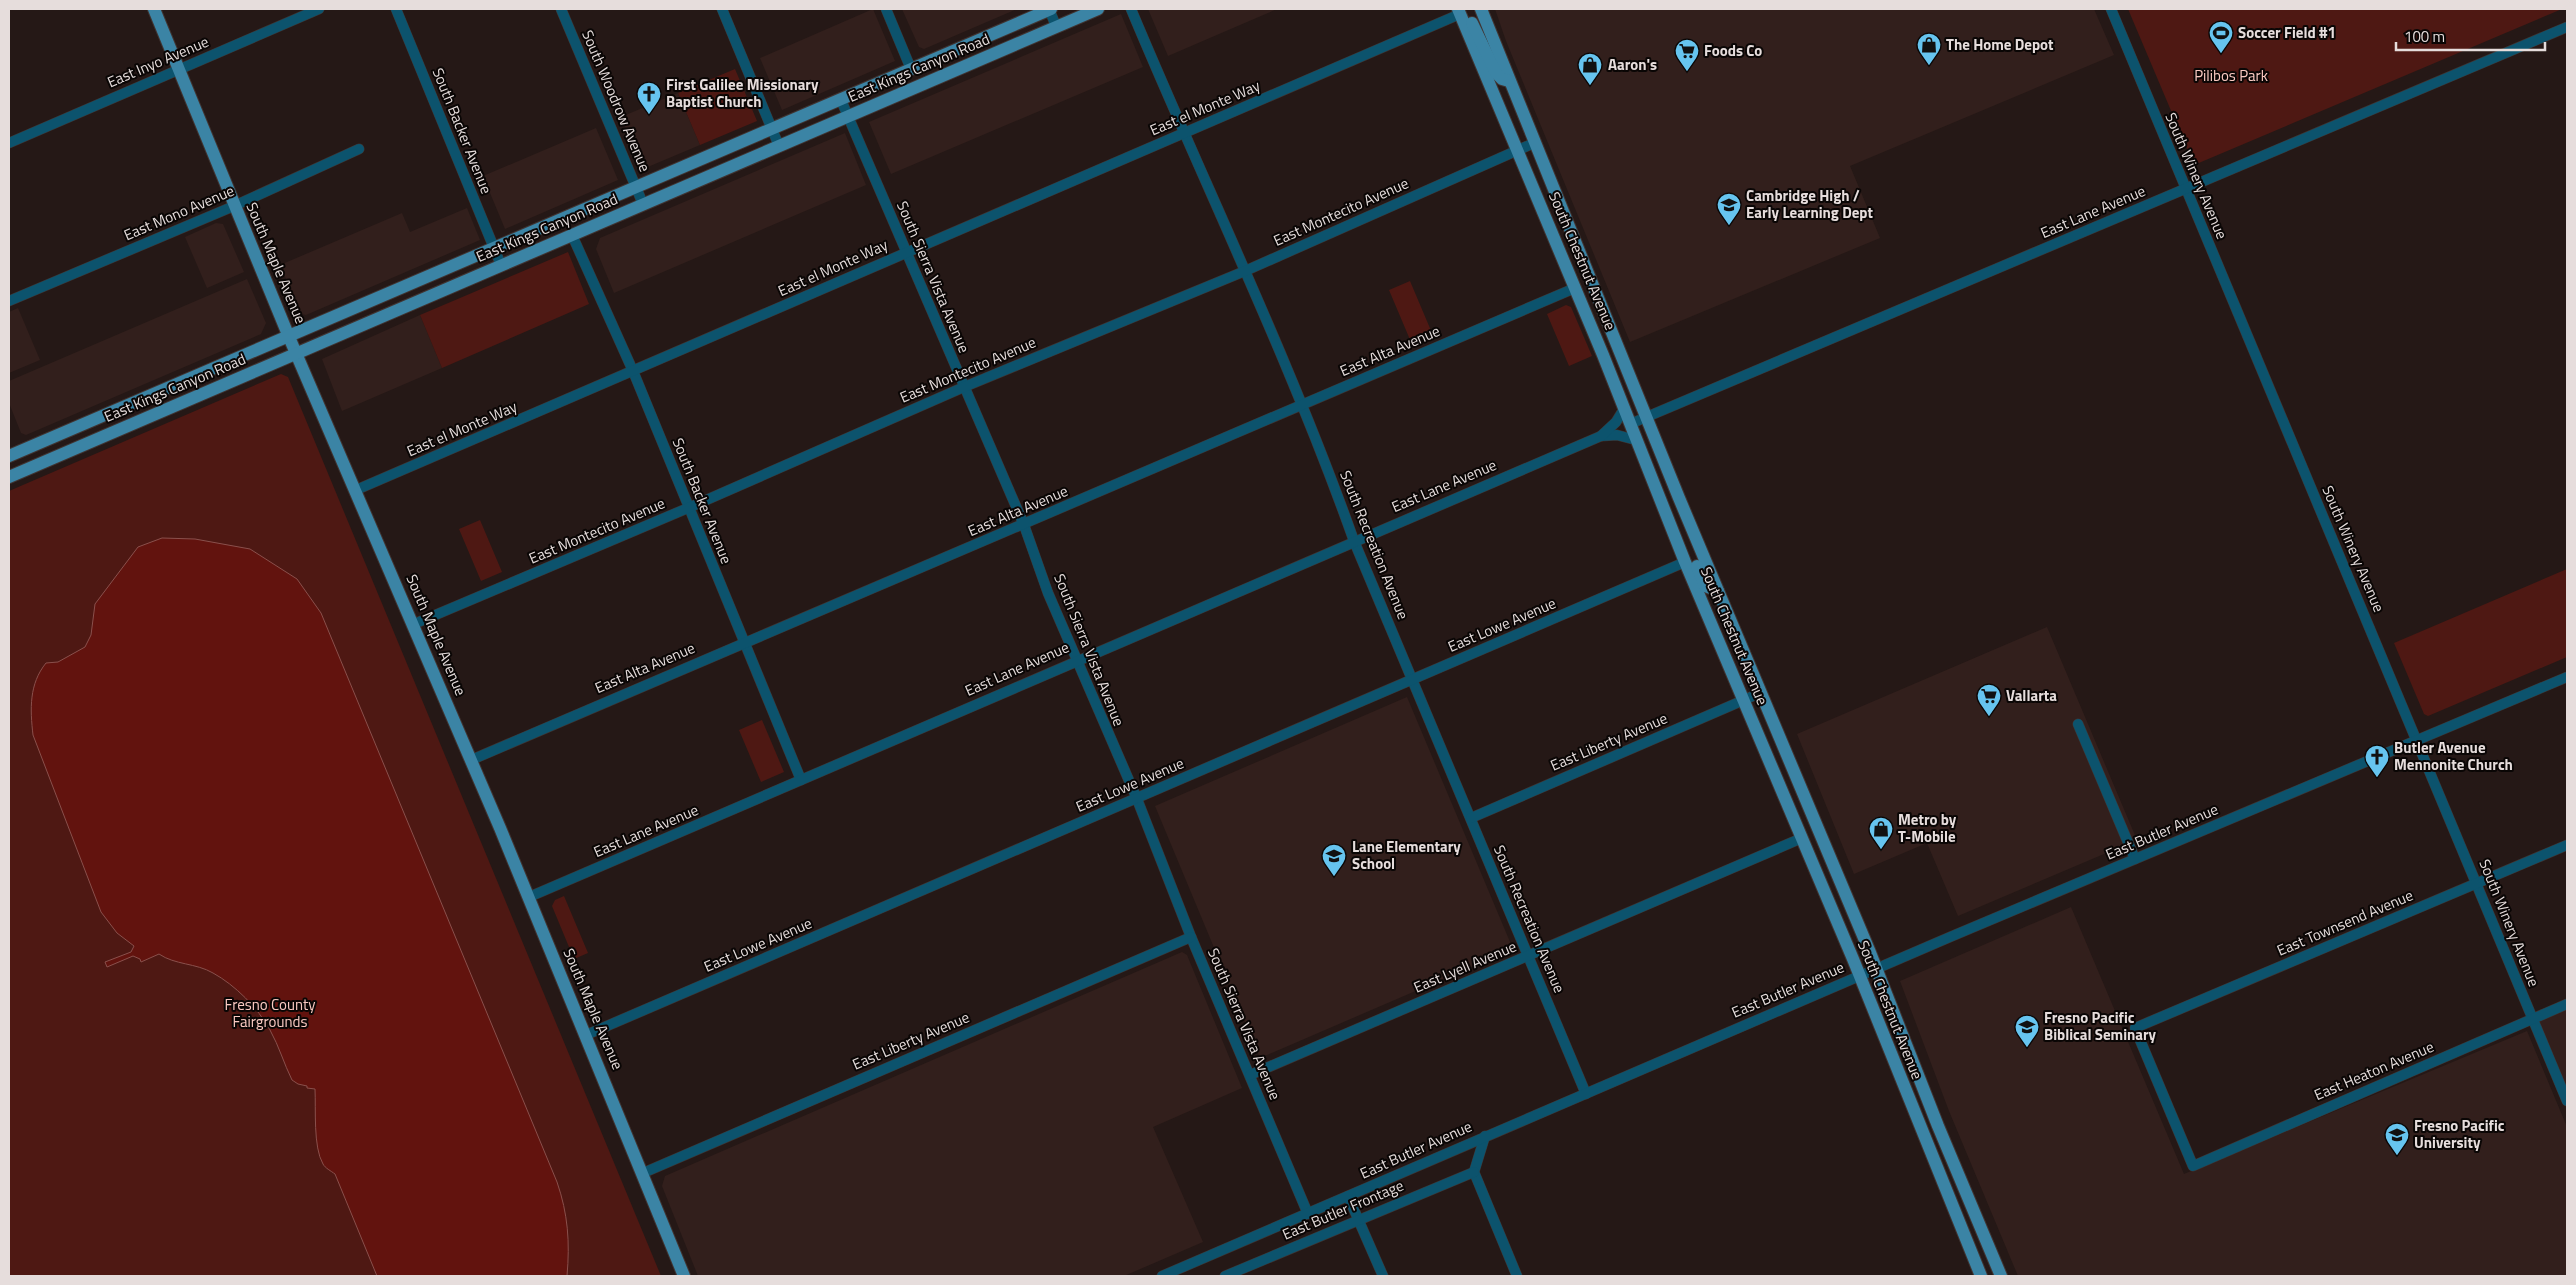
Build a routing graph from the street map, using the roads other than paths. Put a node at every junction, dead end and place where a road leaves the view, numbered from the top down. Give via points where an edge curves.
1 (154, 9) edge
2 (319, 9) edge
3 (396, 9) edge
4 (561, 9) edge
5 (722, 9) edge
6 (886, 9) edge
7 (1050, 9) edge
8 (1098, 9) edge
9 (1131, 9) edge
10 (1481, 9) edge
11 (2111, 9) edge
12 (1459, 11) edge
13 (1056, 26) junction
14 (2567, 28) edge
15 (911, 69) junction
16 (180, 70) junction
17 (1509, 80) junction
18 (840, 100) junction
19 (848, 116) junction
20 (772, 129) junction
21 (1184, 134) junction
22 (9, 143) edge
23 (1534, 143) junction
24 (779, 146) junction
25 (359, 149) dead end
26 (1517, 150) junction
27 (636, 187) junction
28 (2185, 189) junction
29 (643, 204) junction
30 (234, 206) junction
31 (572, 235) junction
32 (494, 248) junction
33 (906, 252) junction
34 (501, 265) junction
35 (1245, 271) junction
36 (1575, 288) junction
37 (9, 302) edge
38 (289, 337) junction
39 (296, 354) junction
40 (633, 372) junction
41 (964, 387) junction
42 (1301, 405) junction
43 (1624, 409) junction
44 (114, 411) junction
45 (1646, 416) junction
46 (1630, 424) junction
47 (1600, 436) junction
48 (1636, 440) junction
49 (11, 462) edge
50 (356, 490) junction
51 (688, 508) junction
52 (1669, 523) junction
53 (1024, 525) junction
54 (1354, 542) junction
55 (1685, 562) junction
56 (1718, 591) junction
57 (414, 624) junction
58 (744, 642) junction
59 (1076, 660) junction
60 (2567, 677) edge
61 (1412, 679) junction
62 (1760, 693) junction
63 (1744, 700) junction
64 (2078, 724) dead end
65 (2416, 741) junction
66 (471, 760) junction
67 (802, 780) junction
68 (1137, 799) junction
69 (1471, 818) junction
70 (1802, 838) junction
71 (2567, 845) edge
72 (2135, 860) junction
73 (2478, 883) junction
74 (529, 897) junction
75 (1191, 937) junction
76 (1528, 956) junction
77 (1876, 969) junction
78 (1860, 976) junction
79 (2567, 1004) edge
80 (2532, 1019) junction
81 (586, 1035) junction
82 (1250, 1076) junction
83 (1586, 1094) junction
84 (2567, 1101) edge
85 (1485, 1136) junction
86 (2193, 1166) joint
87 (1474, 1172) junction
88 (643, 1173) junction
89 (1348, 1196) junction
90 (1308, 1214) junction
91 (1358, 1219) junction
92 (1246, 1272) edge
93 (684, 1276) edge
94 (1162, 1276) edge
95 (1225, 1276) edge
96 (1383, 1276) edge
97 (1517, 1276) edge
98 (1981, 1276) edge
99 (2001, 1276) edge

1 - 16 main road, South Maple Avenue
2 - 16 street, East Inyo Avenue
3 - 32 street, South Backer Avenue
4 - 27 street, South Woodrow Avenue
5 - 20 street
6 - 15 street
7 - 13 street
7 - 15 main road, East Kings Canyon Road
8 - 13 main road, East Kings Canyon Road
9 - 21 street, South Recreation Avenue
10 - 17 main road, South Chestnut Avenue
11 - 28 street, South Winery Avenue
12 - 17 main road via 1474,24 1496,73
12 - 21 street, East el Monte Way
12 - 26 main road, South Chestnut Avenue
13 - 19 main road, East Kings Canyon Road
14 - 28 street, East Lane Avenue
15 - 18 main road, East Kings Canyon Road
16 - 22 street, East Inyo Avenue
16 - 30 main road, South Maple Avenue
17 - 23 main road, South Chestnut Avenue
18 - 19 street, South Sierra Vista Avenue
18 - 20 main road, East Kings Canyon Road
19 - 24 main road, East Kings Canyon Road
19 - 33 street, South Sierra Vista Avenue
20 - 24 street
20 - 27 main road, East Kings Canyon Road
21 - 33 street, East el Monte Way
21 - 35 street, South Recreation Avenue
23 - 26 street, East Montecito Avenue
23 - 45 main road, South Chestnut Avenue
24 - 29 main road, East Kings Canyon Road
25 - 30 street, East Mono Avenue
26 - 35 street, East Montecito Avenue
26 - 36 main road, South Chestnut Avenue
27 - 29 street, South Woodrow Avenue
27 - 32 main road, East Kings Canyon Road
28 - 45 street, East Lane Avenue
28 - 65 street, South Winery Avenue
29 - 31 main road, East Kings Canyon Road
30 - 37 street, East Mono Avenue
30 - 38 main road, South Maple Avenue
31 - 34 main road, East Kings Canyon Road
31 - 40 street, South Backer Avenue
32 - 34 street, South Backer Avenue
32 - 38 main road, East Kings Canyon Road
33 - 40 street, East el Monte Way
33 - 41 street, South Sierra Vista Avenue
34 - 39 main road, East Kings Canyon Road
35 - 41 street, East Montecito Avenue
35 - 42 street, South Recreation Avenue
36 - 42 street, East Alta Avenue
36 - 43 main road, South Chestnut Avenue
38 - 39 main road, South Maple Avenue
38 - 44 main road, East Kings Canyon Road
39 - 49 main road, East Kings Canyon Road
39 - 50 main road, South Maple Avenue
40 - 50 street, East el Monte Way
40 - 51 street, South Backer Avenue
41 - 51 street, East Montecito Avenue
41 - 53 street, South Sierra Vista Avenue
42 - 53 street, East Alta Avenue
42 - 54 street, South Recreation Avenue via 1330,473
43 - 46 main road, South Chestnut Avenue
43 - 47 street, East Lane Avenue via 1616,422
44 - 49 main road, East Kings Canyon Road
44 - 49 main road via 92,430 29,457 22,464
45 - 46 street, East Lane Avenue
45 - 56 main road, South Chestnut Avenue
46 - 48 main road, South Chestnut Avenue
47 - 48 street, East Lane Avenue via 1617,435
47 - 54 street, East Lane Avenue
48 - 52 main road, South Chestnut Avenue
50 - 57 main road, South Maple Avenue
51 - 57 street, East Montecito Avenue
51 - 58 street, South Backer Avenue
52 - 55 main road, South Chestnut Avenue
52 - 56 main road via 1679,524 1705,586
53 - 58 street, East Alta Avenue
53 - 59 street, South Sierra Vista Avenue
54 - 59 street, East Lane Avenue
54 - 61 street, South Recreation Avenue
55 - 61 street, East Lowe Avenue
55 - 63 main road, South Chestnut Avenue
56 - 62 main road, South Chestnut Avenue
57 - 66 main road, South Maple Avenue
58 - 66 street, East Alta Avenue
58 - 67 street, South Backer Avenue
59 - 67 street, East Lane Avenue
59 - 68 street, South Sierra Vista Avenue
60 - 65 street, East Butler Avenue
61 - 68 street, East Lowe Avenue
61 - 69 street, South Recreation Avenue
62 - 63 street, East Liberty Avenue
62 - 77 main road, South Chestnut Avenue
63 - 69 street, East Liberty Avenue
63 - 70 main road, South Chestnut Avenue
64 - 72 street
65 - 72 street, East Butler Avenue
65 - 73 street, South Winery Avenue
66 - 74 main road, South Maple Avenue
67 - 74 street, East Lane Avenue
68 - 75 street, South Sierra Vista Avenue
68 - 81 street, East Lowe Avenue
69 - 76 street, South Recreation Avenue
70 - 76 street, East Lyell Avenue
70 - 78 main road, South Chestnut Avenue
71 - 73 street, East Townsend Avenue
72 - 77 street, East Butler Avenue
73 - 80 street, South Winery Avenue
73 - 86 street, East Townsend Avenue via 2135,1028
74 - 81 main road, South Maple Avenue
75 - 82 street, South Sierra Vista Avenue
75 - 88 street, East Liberty Avenue
76 - 82 street, East Lyell Avenue
76 - 83 street, South Recreation Avenue
77 - 78 street, East Butler Avenue
77 - 99 main road, South Chestnut Avenue
78 - 83 street, East Butler Avenue
78 - 98 main road, South Chestnut Avenue
79 - 80 street, East Heaton Avenue
80 - 84 street, South Winery Avenue
80 - 86 street, East Heaton Avenue
81 - 88 main road, South Maple Avenue
82 - 90 street, South Sierra Vista Avenue
83 - 85 street, East Butler Avenue
85 - 87 street
85 - 89 street, East Butler Avenue
87 - 91 street, East Butler Frontage
87 - 97 street
88 - 93 main road, South Maple Avenue
89 - 90 street, East Butler Avenue
89 - 91 street
90 - 94 street, East Butler Avenue
91 - 92 street, East Butler Frontage
91 - 96 street
92 - 95 street, East Butler Frontage

